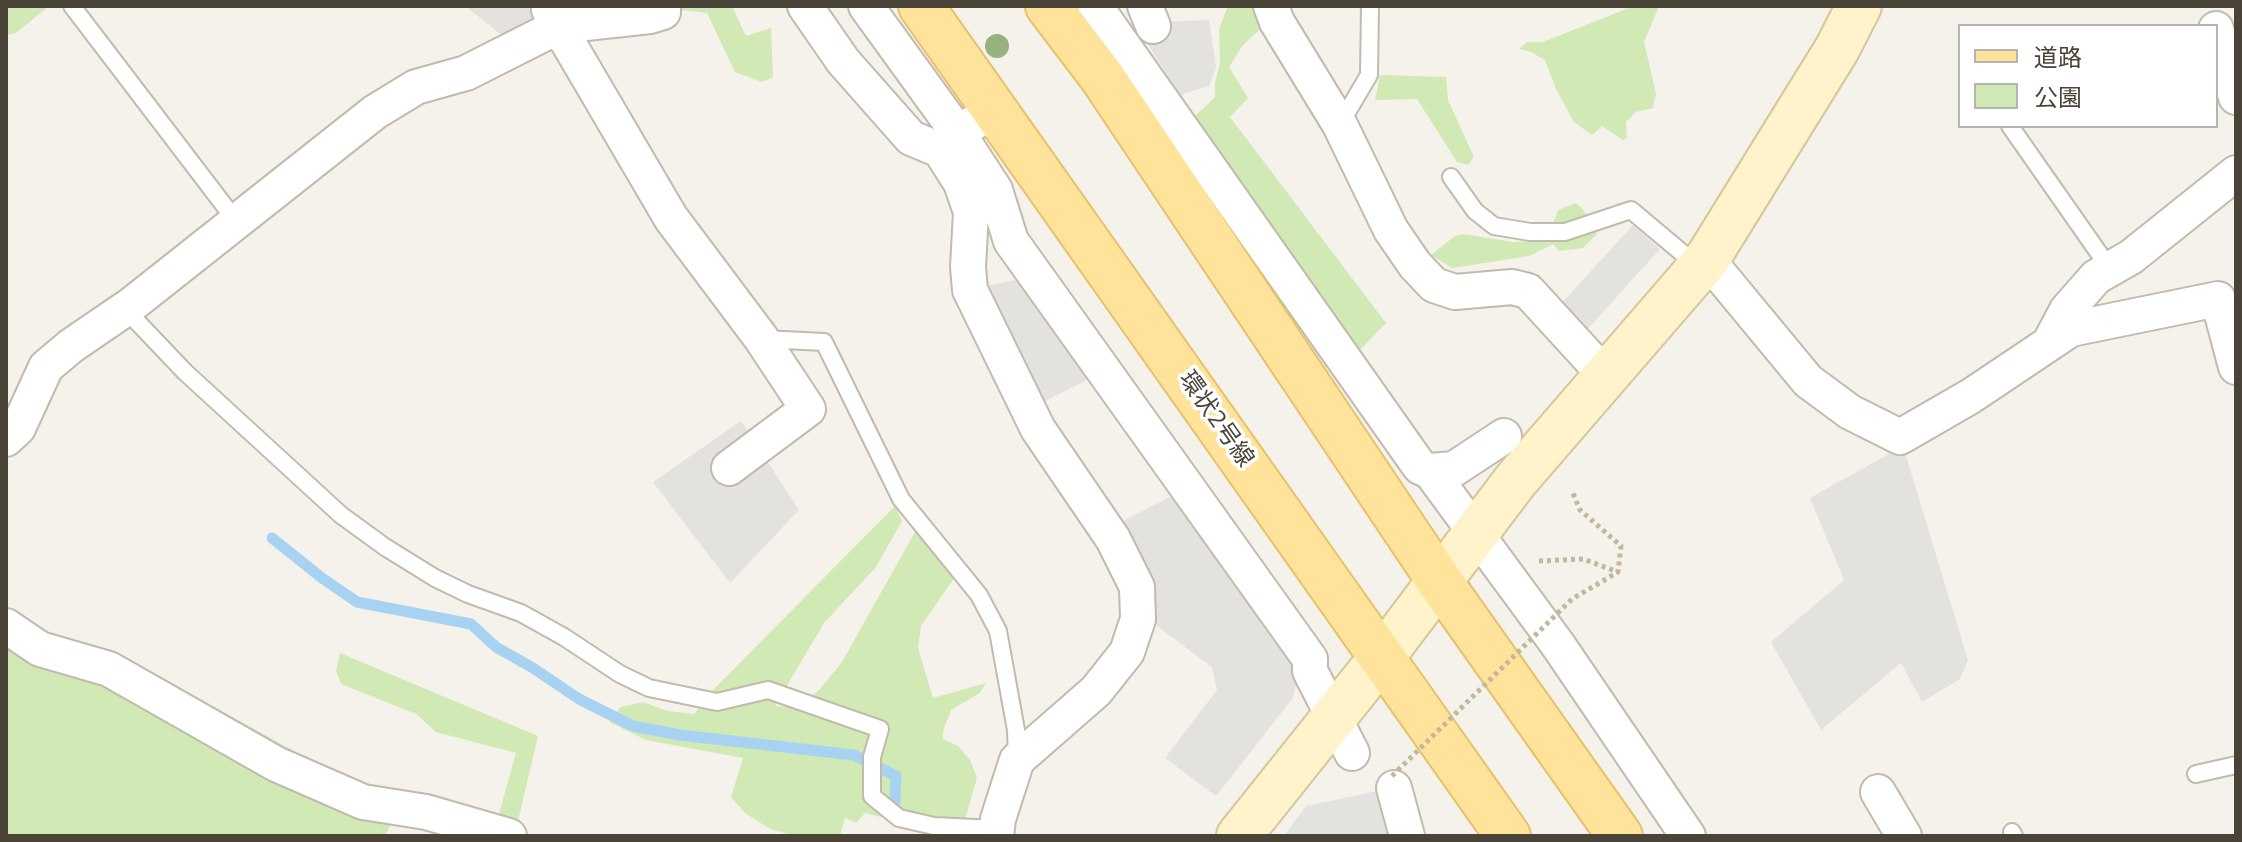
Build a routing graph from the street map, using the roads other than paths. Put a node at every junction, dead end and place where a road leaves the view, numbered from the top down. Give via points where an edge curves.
1 (72, 6) edge
2 (663, 6) edge
3 (805, 6) edge
4 (866, 6) edge
5 (921, 6) edge
6 (1048, 6) edge
7 (1095, 6) edge
8 (1271, 6) edge
9 (1370, 6) edge
10 (1859, 6) edge
11 (2199, 6) edge
12 (553, 16) edge
13 (2212, 24) edge
14 (2218, 38) edge
15 (2236, 97) edge
16 (995, 109) junction
17 (1340, 125) junction
18 (2011, 128) edge
19 (949, 142) junction
20 (2236, 173) edge
21 (1451, 177) dead end
22 (236, 221) junction
23 (1703, 264) junction
24 (2110, 269) junction
25 (125, 309) junction
26 (761, 338) junction
27 (2050, 342) junction
28 (2236, 367) edge
29 (1606, 376) junction
30 (1504, 436) dead end
31 (6, 439) edge
32 (729, 468) dead end
33 (1430, 471) junction
34 (1475, 535) junction
35 (1440, 582) junction
36 (6, 626) edge
37 (1382, 657) junction
38 (1343, 735) junction
39 (1017, 760) junction
40 (2236, 765) edge
41 (2196, 774) dead end
42 (1393, 782) road end
43 (1878, 792) dead end
44 (1615, 827) edge
45 (996, 832) edge
46 (509, 836) edge
47 (1239, 836) edge
48 (1407, 836) edge
49 (1508, 836) edge
50 (1688, 836) edge
51 (1904, 836) edge

1 - 22 lane
2 - 12 street via 663,12 650,16
3 - 19 street via 843,61 911,138
4 - 19 street
5 - 16 main road, 環状2号線
6 - 35 main road via 1102,77
7 - 33 street via 1420,467
8 - 17 street
9 - 17 lane via 1369,75
10 - 23 street
11 - 13 street
12 - 22 street via 466,73 416,87 375,112
12 - 26 street via 671,218
14 - 15 street
16 - 19 street
16 - 37 main road, 環状2号線
17 - 29 street via 1391,230 1434,285 1455,292 1512,287 1528,291
18 - 24 lane
19 - 38 street via 995,190 1011,241 1310,659 1310,671
19 - 39 street via 971,212 970,290 1038,429 1113,539 1137,587 1138,619 1127,652 1096,691
20 - 24 street
21 - 23 lane via 1475,211 1494,226 1565,232 1631,210
22 - 25 street
23 - 27 street via 1808,381 1850,412 1900,437
23 - 29 street
24 - 27 street via 2067,310
25 - 31 street via 46,367 18,428
25 - 45 lane via 185,372 341,515 435,578 521,613 649,688 717,702 768,690 880,729 872,757 872,796 899,818
26 - 32 street via 808,409
26 - 39 lane via 824,342 901,499 979,595 998,631
27 - 28 street via 2071,329 2218,299
29 - 34 street
30 - 33 street via 1454,469
33 - 34 street
34 - 35 street
34 - 50 street via 1558,645
35 - 37 street
35 - 44 main road
36 - 46 street via 40,649 109,669 276,764 363,802 426,812
37 - 38 street
37 - 49 main road, 環状2号線
38 - 47 street
39 - 45 street
40 - 41 lane
42 - 48 street
43 - 51 street

